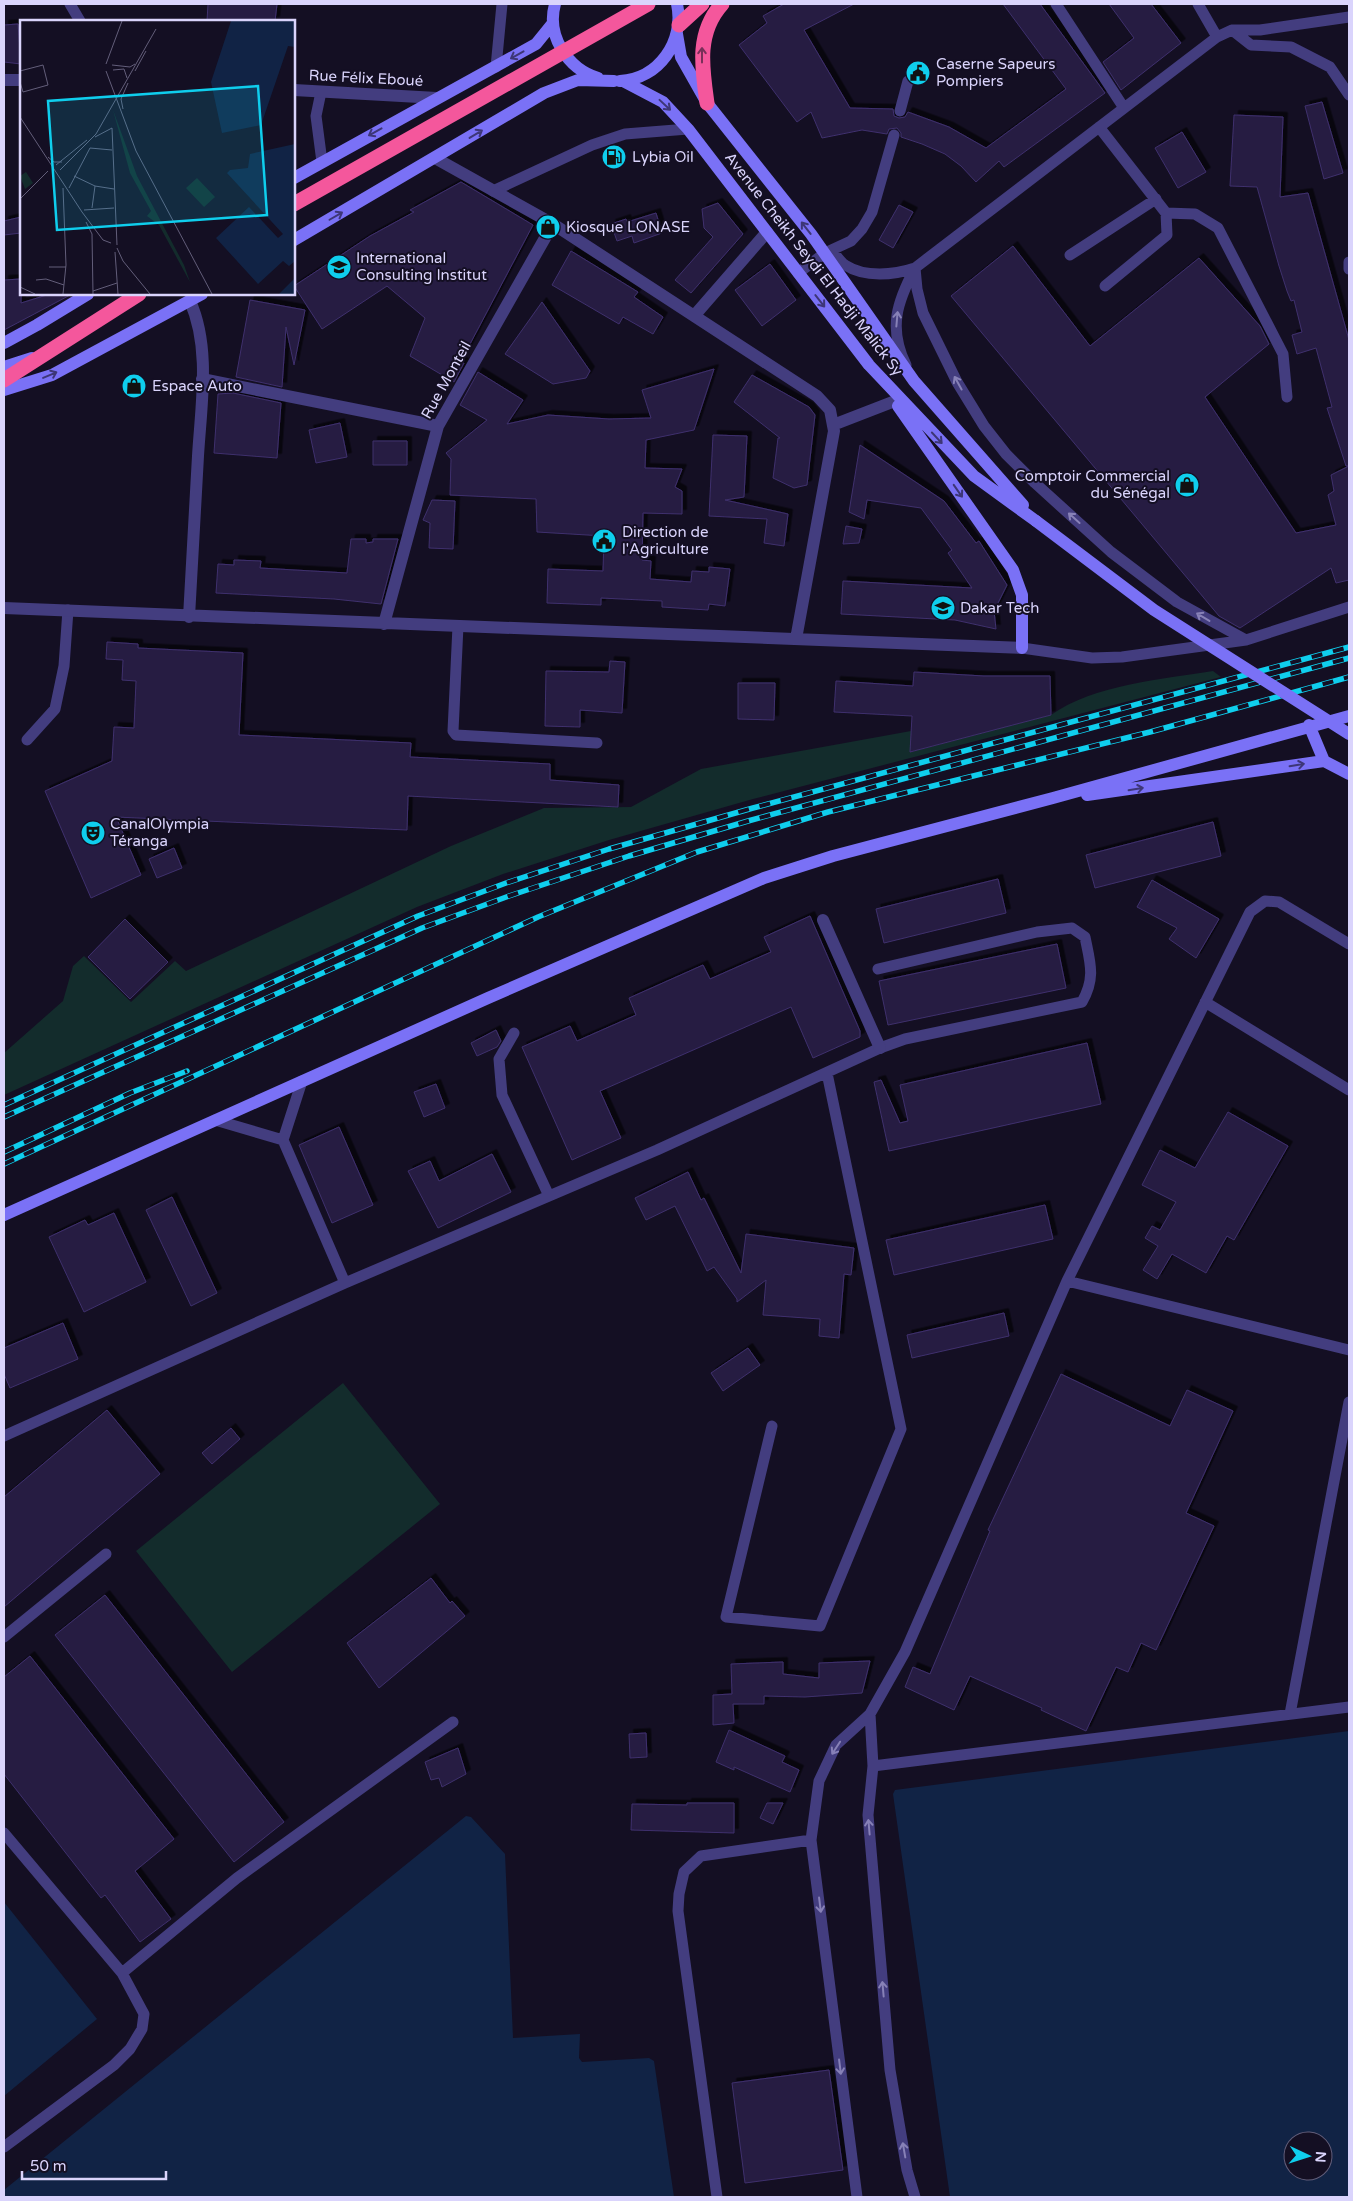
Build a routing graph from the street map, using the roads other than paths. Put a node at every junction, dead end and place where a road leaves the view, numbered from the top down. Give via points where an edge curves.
1 (70, 4) edge
2 (502, 4) edge
3 (555, 4) edge
4 (648, 4) edge
5 (677, 4) edge
6 (702, 4) edge
7 (722, 4) edge
8 (1056, 4) edge
9 (1198, 4) edge
10 (1349, 17) edge
11 (79, 20) edge
12 (553, 23) junction
13 (678, 30) junction
14 (1232, 30) junction
15 (1217, 37) junction
16 (496, 67) junction
17 (4, 80) edge
18 (20, 80) edge
19 (618, 81) junction
20 (908, 81) dead end
21 (295, 90) edge
22 (321, 92) junction
23 (1349, 95) edge
24 (437, 98) junction
25 (707, 103) junction
26 (1124, 108) junction
27 (900, 111) dead end
28 (1099, 127) junction
29 (688, 129) junction
30 (894, 135) dead end
31 (435, 158) junction
32 (322, 162) junction
33 (295, 177) edge
34 (493, 191) junction
35 (1156, 199) junction
36 (295, 203) edge
37 (1166, 212) junction
38 (553, 224) junction
39 (767, 232) junction
40 (295, 239) edge
41 (829, 252) junction
42 (1070, 255) dead end
43 (1349, 262) edge
44 (915, 268) junction
45 (1349, 269) edge
46 (798, 273) junction
47 (1105, 286) dead end
48 (86, 295) edge
49 (137, 295) edge
50 (200, 295) edge
51 (190, 301) junction
52 (694, 316) junction
53 (4, 342) edge
54 (40, 357) junction
55 (869, 365) junction
56 (4, 367) edge
57 (4, 380) edge
58 (202, 380) junction
59 (914, 381) junction
60 (4, 390) edge
61 (1287, 397) dead end
62 (895, 401) junction
63 (833, 425) junction
64 (438, 426) junction
65 (1036, 521) junction
66 (4, 608) edge
67 (1349, 608) edge
68 (68, 610) junction
69 (189, 617) junction
70 (384, 624) junction
71 (458, 626) junction
72 (796, 639) junction
73 (1246, 640) junction
74 (1022, 648) junction
75 (1349, 716) edge
76 (1309, 725) junction
77 (1349, 734) edge
78 (28, 740) dead end
79 (597, 743) dead end
80 (1324, 760) junction
81 (1349, 774) edge
82 (1053, 798) junction
83 (823, 920) dead end
84 (1349, 944) edge
85 (878, 969) dead end
86 (1205, 1002) junction
87 (514, 1033) dead end
88 (880, 1048) junction
89 (827, 1072) junction
90 (302, 1081) junction
91 (1349, 1090) edge
92 (215, 1120) junction
93 (283, 1140) junction
94 (549, 1196) junction
95 (4, 1215) edge
96 (1067, 1281) junction
97 (345, 1283) junction
98 (1349, 1350) edge
99 (1349, 1402) edge
100 (772, 1426) dead end
101 (4, 1436) edge
102 (106, 1554) dead end
103 (4, 1637) edge
104 (1349, 1707) edge
105 (870, 1714) junction
106 (1290, 1714) junction
107 (453, 1722) dead end
108 (873, 1766) junction
109 (4, 1833) edge
110 (811, 1840) junction
111 (122, 1973) junction
112 (4, 2147) edge
113 (717, 2197) edge
114 (857, 2197) edge
115 (915, 2197) edge

1 - 11 lane
2 - 16 lane
3 - 12 street
4 - 36 highway, bridge
5 - 13 street, Avenue Cheikh Seydi El Hadji Malick Sy
6 - 13 highway
25 -> 7 highway via 702,53 704,36 710,20
8 - 26 lane
9 - 15 lane
10 - 14 lane via 1260,30
12 -> 16 street via 536,44
12 - 19 street via 559,45 572,64 591,76
13 - 19 street via 666,57 657,66 647,74
13 - 25 street, Avenue Cheikh Seydi El Hadji Malick Sy via 681,57
14 - 15 lane
14 - 23 lane via 1251,45 1291,47 1330,67
15 - 26 lane
16 - 24 street
17 - 18 street
19 -> 29 street, Avenue Cheikh Seydi El Hadji Malick Sy via 663,102
31 -> 19 street via 544,93 565,84 578,80
20 - 27 lane
21 - 22 street, Rue Félix Eboué
22 - 24 street, Rue Félix Eboué
22 - 32 lane via 316,116
24 -> 32 street
41 -> 25 street, Avenue Cheikh Seydi El Hadji Malick Sy
26 - 28 lane
28 - 35 lane
28 - 44 lane
29 - 34 lane via 625,134 592,145
29 - 39 street, Avenue Cheikh Seydi El Hadji Malick Sy
30 - 41 lane via 872,212 862,230 851,241
31 - 34 street
40 -> 31 street
32 - 33 street
34 - 38 street
35 - 37 lane
35 - 42 lane
37 - 47 lane via 1167,235
37 - 61 lane via 1195,214 1218,228 1283,354
38 - 52 street
38 - 64 street, Rue Monteil
39 - 46 street, Avenue Cheikh Seydi El Hadji Malick Sy
39 - 52 street
41 - 44 lane via 856,271 887,274
41 - 46 lane
41 - 59 street, Avenue Cheikh Seydi El Hadji Malick Sy
43 - 45 lane
59 -> 44 lane via 902,358 896,325 901,295
73 -> 44 lane via 1177,602 1111,552 1006,454 957,382 923,312
46 -> 55 street, Avenue Cheikh Seydi El Hadji Malick Sy
48 - 53 street
49 - 54 highway
50 - 51 street
51 - 58 street via 201,338
60 -> 51 street via 52,376
52 - 63 street via 817,396 830,410
54 - 56 street
54 - 57 highway
55 - 62 street
55 -> 65 street, Avenue Cheikh Seydi El Hadji Malick Sy via 974,476
58 - 64 street
58 - 69 street
59 - 65 street, Avenue Cheikh Seydi El Hadji Malick Sy
62 - 63 street
62 -> 74 street via 1013,570 1022,595
63 - 72 street
64 - 70 street, Rue Monteil
65 - 77 street, bridge via 1154,610
66 - 68 street
67 - 73 lane
68 - 69 street
68 - 78 lane via 64,666 54,709
69 - 70 street
70 - 71 street
71 - 72 street
71 - 79 lane via 456,735
72 - 74 street
73 - 74 lane via 1122,657 1092,658
75 - 76 street
76 - 80 street
76 - 82 street
80 - 81 street
82 -> 80 street
82 - 90 street via 833,856 764,878
83 - 88 street
84 - 86 lane via 1287,906 1265,901 1250,912
85 - 88 lane via 1037,932 1072,928 1085,937 1091,965 1090,988 1082,1002 906,1039
86 - 91 lane
86 - 96 lane
87 - 94 lane via 499,1059 502,1096
88 - 89 lane
89 - 94 lane
89 - 100 lane via 901,1429 820,1626 726,1617
90 - 92 street
90 - 93 lane
92 - 93 lane
92 - 95 street
93 - 97 lane
94 - 97 lane
96 - 98 lane
96 - 105 lane via 905,1652
97 - 101 lane
99 - 106 lane
102 - 103 lane
104 - 106 lane
105 - 108 lane
105 -> 110 lane via 836,1745 819,1781
106 - 108 lane
107 - 111 lane via 237,1878
115 -> 108 lane via 907,2170 890,2070 868,1815
109 - 111 lane
110 - 113 lane via 701,1856 684,1872 678,1894
110 -> 114 lane
111 - 112 lane via 144,2014 142,2029 130,2049 114,2065

